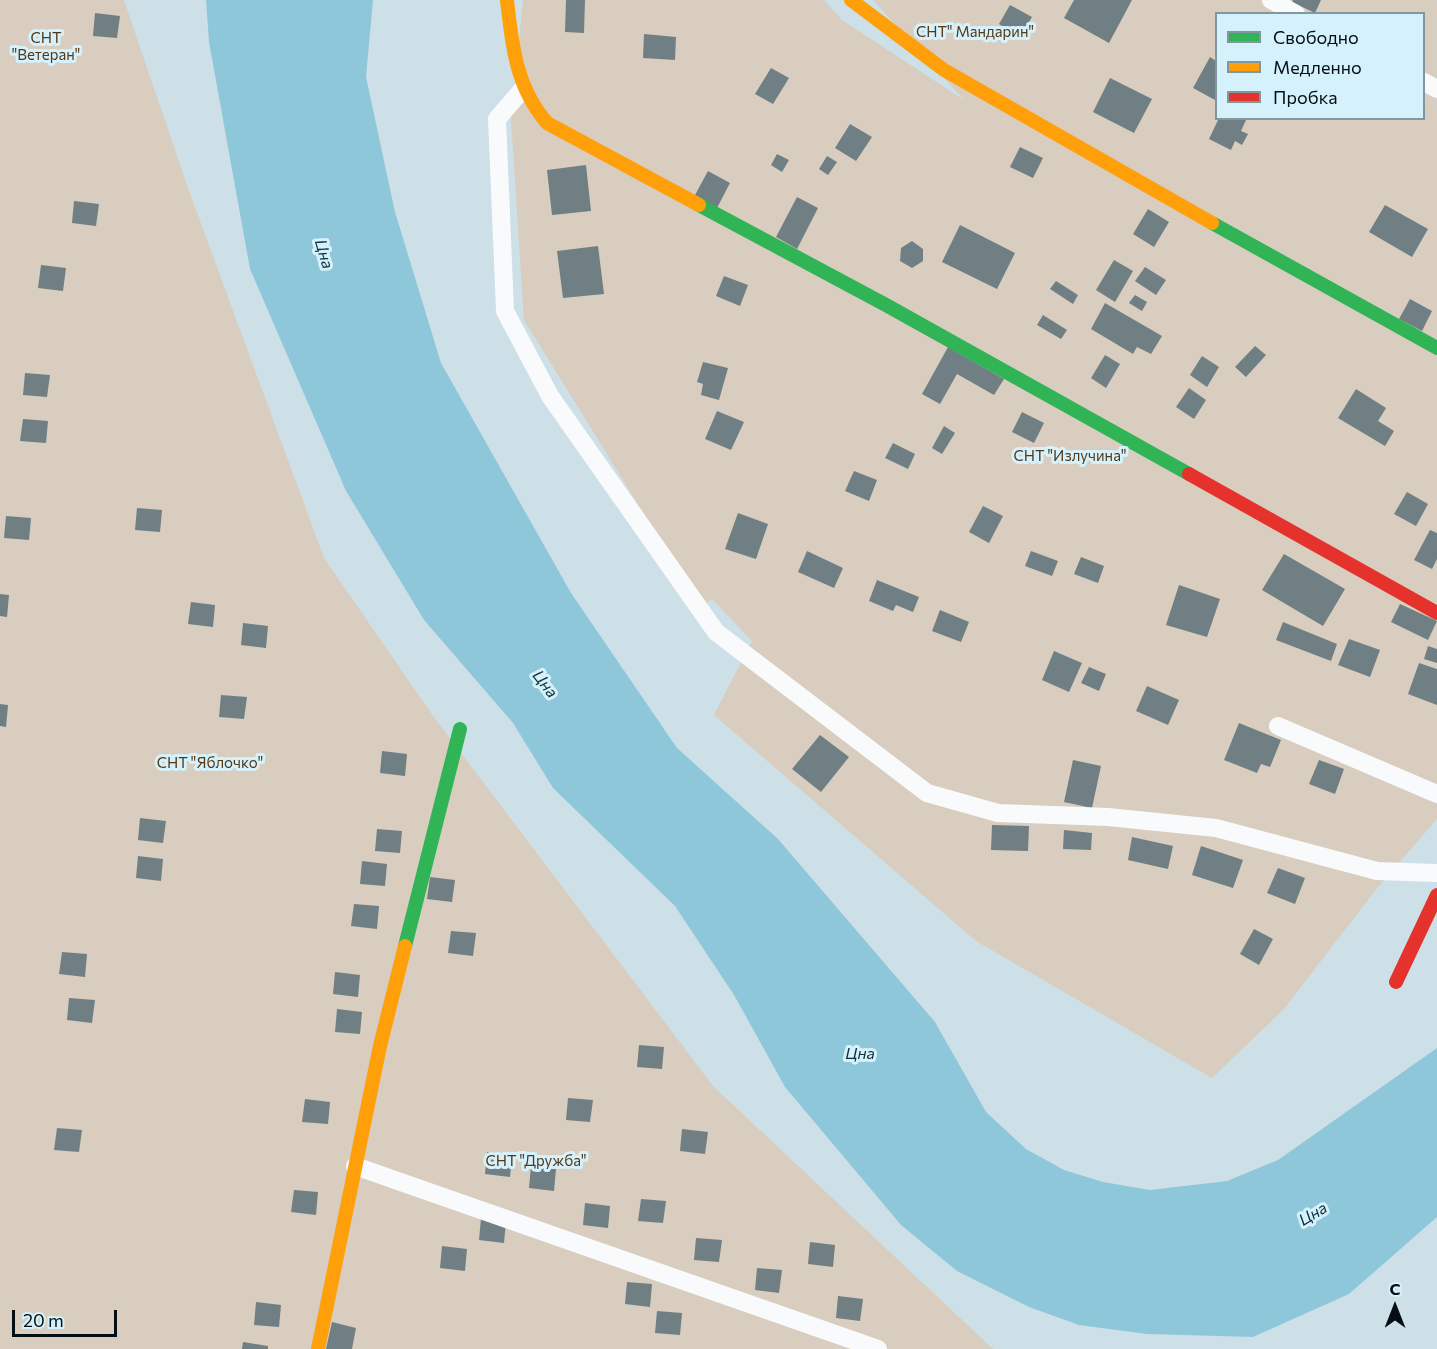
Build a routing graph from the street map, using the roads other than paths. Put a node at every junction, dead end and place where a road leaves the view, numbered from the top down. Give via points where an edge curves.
1 (507, 0) edge
2 (1270, 0) edge
3 (857, 3) edge
4 (1292, 12) edge
5 (522, 90) junction
6 (1437, 348) edge
7 (1437, 613) edge
8 (1278, 726) dead end
9 (460, 729) dead end
10 (1437, 794) edge
11 (1437, 873) edge
12 (1437, 895) edge
13 (1396, 982) dead end
14 (355, 1166) junction
15 (318, 1349) edge
16 (878, 1349) edge

1 - 5 street
2 - 4 lane
3 - 6 street via 944,70 1036,125
5 - 7 street via 531,108 547,123 886,305
5 - 11 lane via 497,119 505,310 550,396 716,632 927,793 998,813 1108,817 1216,828 1377,871
8 - 10 lane
9 - 14 street via 380,1046
12 - 13 street
14 - 15 street
14 - 16 lane

